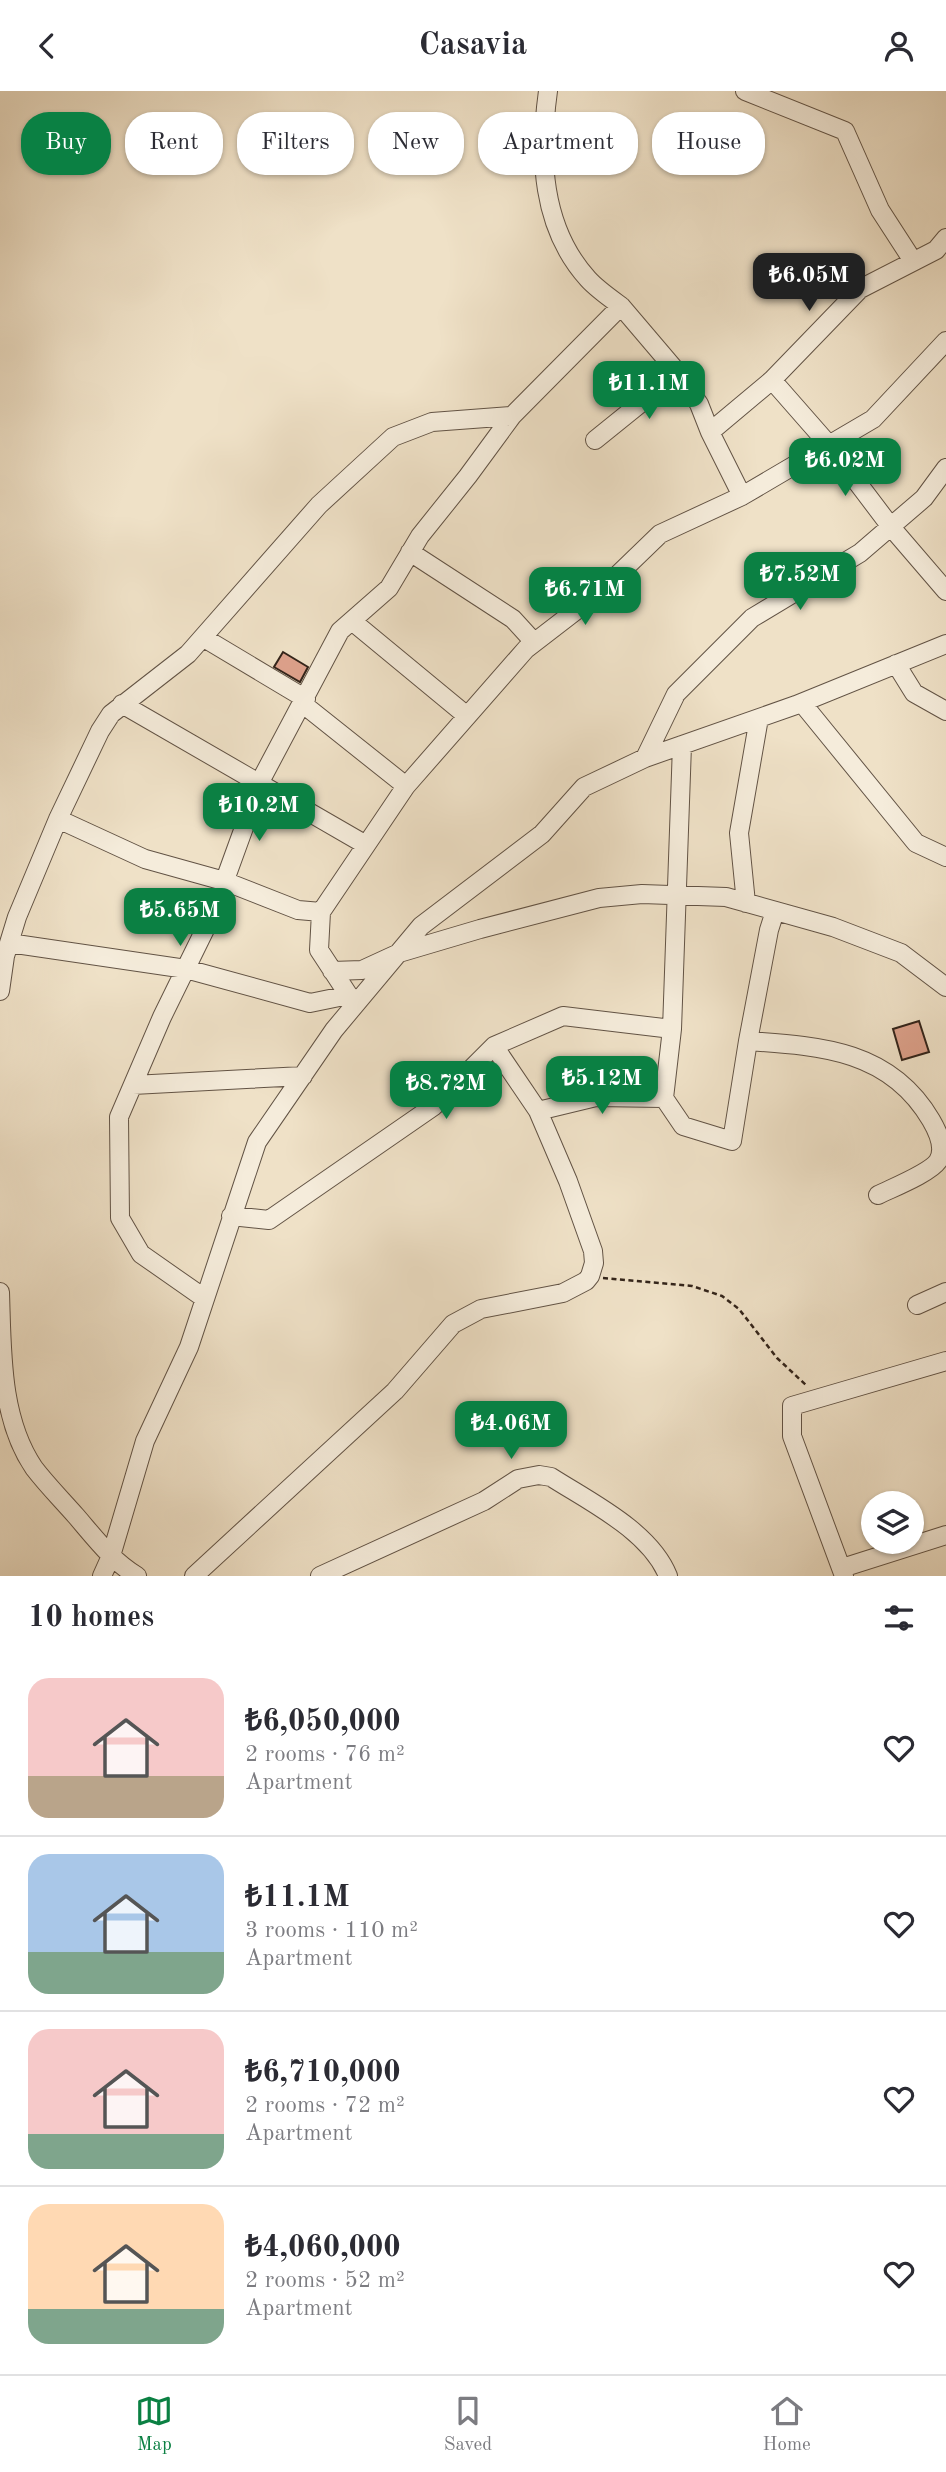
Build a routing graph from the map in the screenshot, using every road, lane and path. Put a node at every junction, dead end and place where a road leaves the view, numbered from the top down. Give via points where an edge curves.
1 (548, 91) edge
2 (745, 91) edge
3 (946, 238) edge
4 (913, 261) junction
5 (621, 306) junction
6 (946, 341) edge
7 (678, 373) junction
8 (772, 380) junction
9 (512, 416) junction
10 (710, 432) junction
11 (595, 440) dead end
12 (829, 445) junction
13 (946, 468) edge
14 (742, 496) junction
15 (891, 527) junction
16 (410, 552) junction
17 (946, 591) edge
18 (352, 621) junction
19 (204, 638) junction
20 (534, 642) junction
21 (946, 643) edge
22 (896, 664) junction
23 (304, 701) junction
24 (802, 702) junction
25 (122, 704) junction
26 (946, 711) edge
27 (467, 716) junction
28 (759, 718) junction
29 (682, 745) junction
30 (645, 758) junction
31 (259, 785) junction
32 (407, 786) junction
33 (58, 818) junction
34 (366, 845) junction
35 (946, 857) edge
36 (224, 881) junction
37 (678, 895) junction
38 (746, 903) junction
39 (775, 911) junction
40 (321, 912) junction
41 (9, 943) junction
42 (399, 953) junction
43 (186, 968) junction
44 (332, 971) junction
45 (946, 987) edge
46 (0, 991) edge
47 (352, 1000) junction
48 (673, 1030) junction
49 (748, 1041) junction
50 (494, 1046) junction
51 (303, 1076) junction
52 (133, 1085) junction
53 (664, 1098) junction
54 (538, 1111) junction
55 (878, 1195) dead end
56 (230, 1216) junction
57 (590, 1276) junction
58 (0, 1292) edge
59 (946, 1292) edge
60 (204, 1298) junction
61 (917, 1305) dead end
62 (946, 1361) edge
63 (821, 1398) junction
64 (946, 1535) edge
65 (111, 1556) junction
66 (843, 1572) edge
67 (102, 1576) edge
68 (137, 1576) edge
69 (194, 1576) edge
70 (320, 1576) edge
71 (668, 1576) edge

1 - 5 street via 542,156 553,218 589,281
2 - 4 street via 845,131 880,210
3 - 4 street via 936,250
4 - 8 street via 860,289
5 - 7 street
5 - 9 street
6 - 12 street via 873,419
7 - 10 street via 699,404
7 - 11 street
8 - 10 street
8 - 12 street
9 - 16 street
9 - 19 street via 432,422 393,437 319,505
10 - 14 street
12 - 14 street
12 - 15 street
13 - 15 street via 924,498
14 - 20 street via 660,534 600,592
15 - 17 street
15 - 30 street via 860,553 752,618 676,694
16 - 18 street via 389,588
16 - 20 street via 513,619
18 - 23 street via 340,631
18 - 27 street
19 - 23 street
19 - 25 street
20 - 27 street
21 - 22 street
22 - 24 street
22 - 26 street via 914,692
23 - 31 street
23 - 32 street
24 - 28 street
24 - 35 street via 916,843
25 - 31 street
25 - 33 street via 100,731
27 - 32 street
28 - 29 street
28 - 38 street via 739,834
29 - 30 street
29 - 37 street
30 - 42 street via 584,787 542,834 421,926
31 - 34 street
31 - 36 street
32 - 34 street
33 - 36 street via 145,859
33 - 41 street
34 - 40 street
36 - 40 street via 298,910
36 - 43 street
37 - 38 street via 726,897
37 - 42 street via 599,898
37 - 48 street
38 - 39 street
39 - 45 street via 901,953
39 - 49 street
40 - 44 street via 318,950
41 - 43 street
41 - 46 street
42 - 44 street via 362,971
42 - 47 street
43 - 47 street via 310,1003
43 - 52 street
44 - 47 street
47 - 51 street
48 - 50 street via 563,1016
48 - 53 street
49 - 53 street via 732,1141 683,1126
49 - 55 street via 807,1045 852,1055 892,1076 917,1100 936,1128 940,1158
50 - 54 street
50 - 56 street via 434,1106 279,1214 269,1220
51 - 52 street
51 - 56 street via 257,1142
52 - 60 street via 119,1117 120,1218 141,1254
53 - 54 street via 596,1097
54 - 57 street via 593,1251
56 - 60 street
57 - 63 path via 692,1286 722,1296 746,1316 783,1364
57 - 69 street via 563,1293 481,1309 453,1324 395,1391
58 - 65 street via 3,1381 13,1429 33,1467
59 - 61 street
60 - 65 street via 189,1347 145,1441
62 - 63 street
63 - 66 street via 792,1406 792,1436
64 - 66 street
65 - 67 street
65 - 68 street
70 - 71 street via 484,1501 519,1479 539,1475 551,1477 638,1536 654,1551

